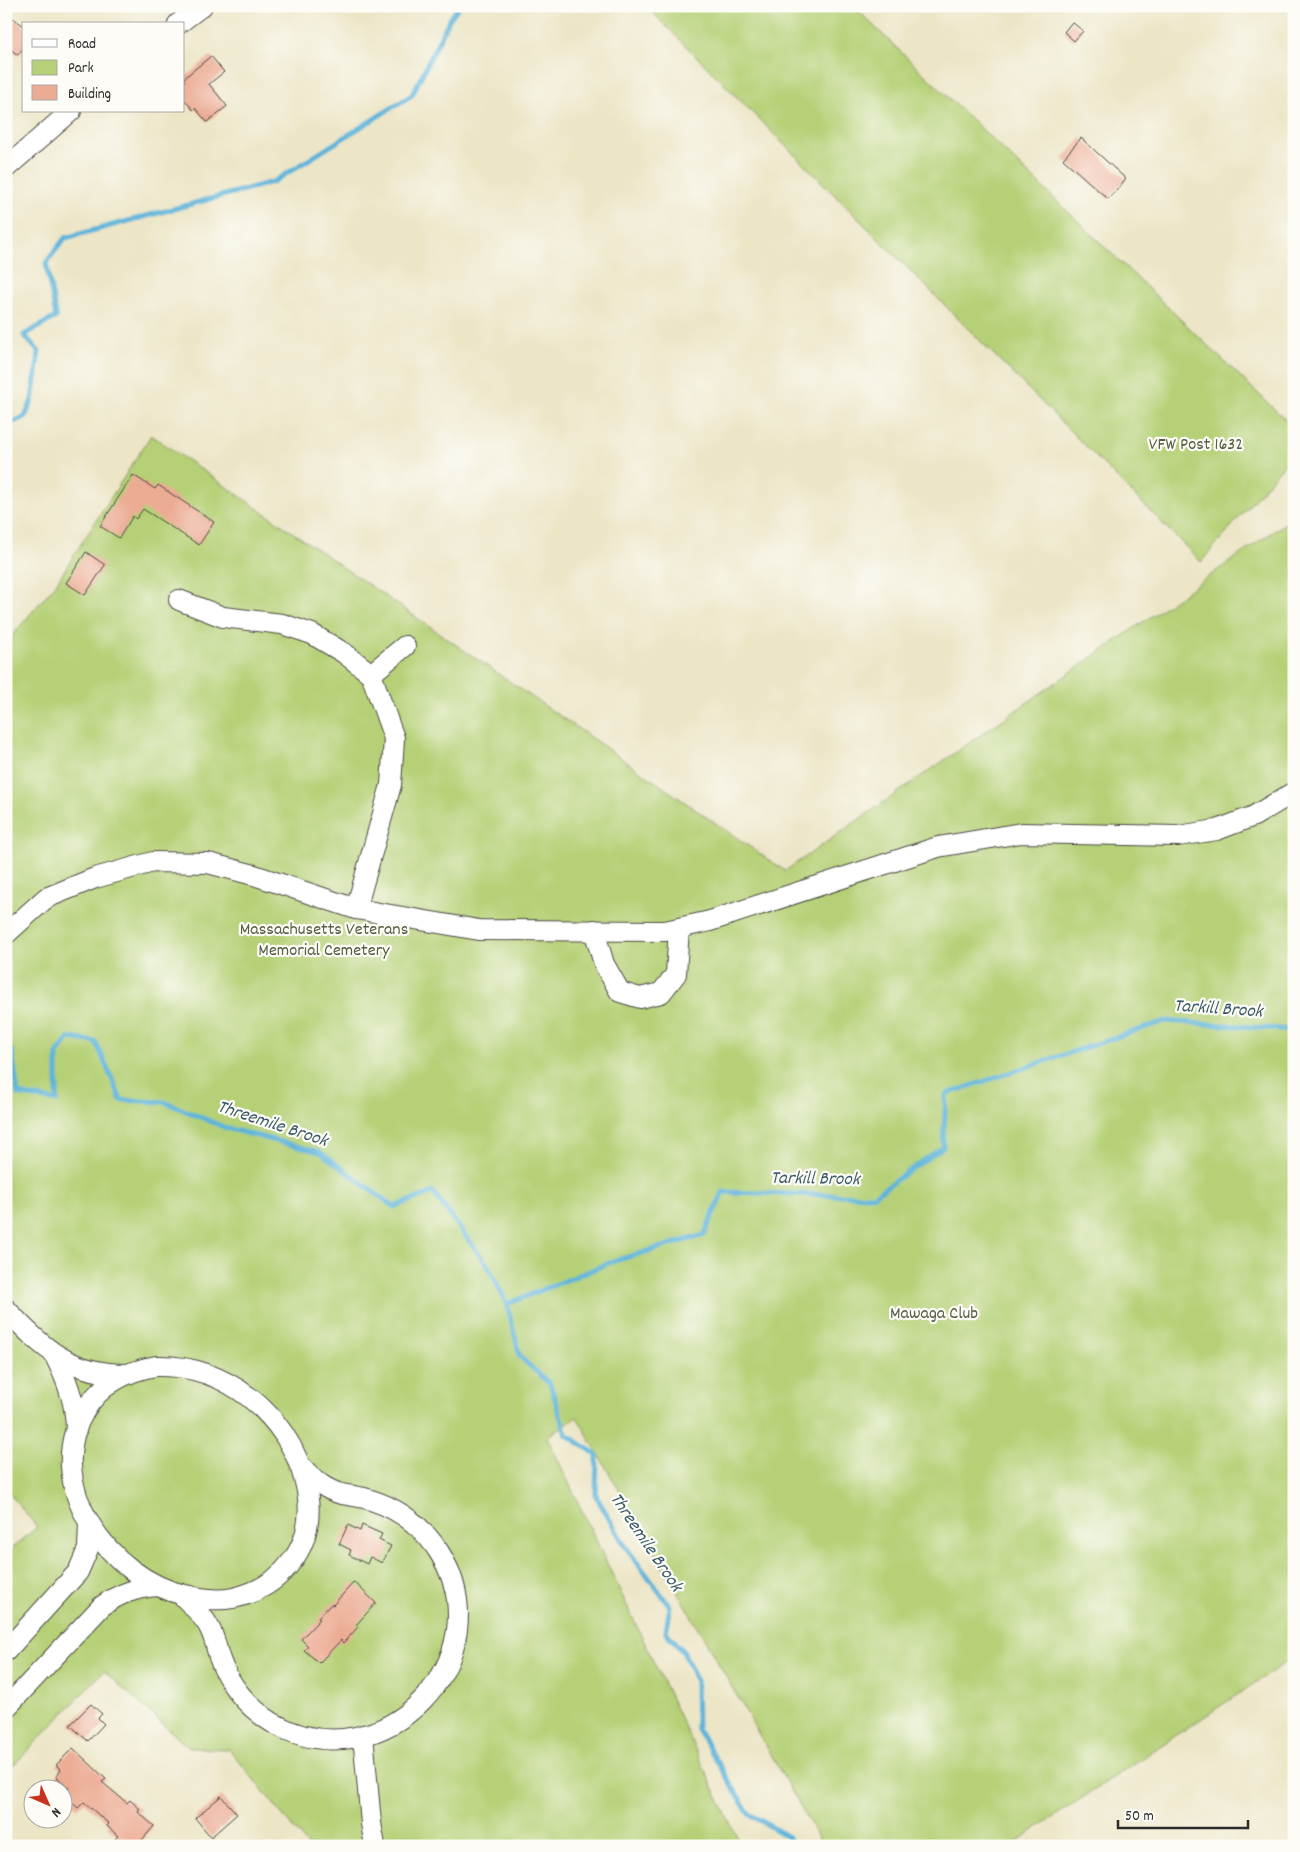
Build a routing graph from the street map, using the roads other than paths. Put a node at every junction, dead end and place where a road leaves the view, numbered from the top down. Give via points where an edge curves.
1 (202, 6) edge
2 (181, 22) edge
3 (70, 112) edge
4 (6, 168) edge
5 (179, 600) dead end
6 (405, 646) dead end
7 (371, 674) junction
8 (1294, 792) edge
9 (356, 909) junction
10 (679, 928) junction
11 (594, 930) junction
12 (6, 934) edge
13 (6, 1309) edge
14 (54, 1354) junction
15 (128, 1374) junction
16 (76, 1431) junction
17 (300, 1465) junction
18 (89, 1522) junction
19 (158, 1586) junction
20 (181, 1594) junction
21 (6, 1651) edge
22 (6, 1708) edge
23 (363, 1736) junction
24 (375, 1846) edge

1 - 2 street
3 - 4 street
5 - 7 street via 223,617 282,624 312,634
6 - 7 street
7 - 9 street via 394,738 391,785
8 - 10 street via 1254,816 1217,830 1178,836 1021,833 938,847 710,921
9 - 11 street via 479,930
9 - 12 street via 208,863 153,862 95,878 46,898
10 - 11 street
10 - 11 street via 676,974 661,993 640,998 620,992 604,964
13 - 14 street
14 - 15 street via 85,1369
14 - 16 street via 72,1398
15 - 16 street via 110,1383 95,1397
15 - 17 street via 156,1366 176,1366 228,1384 268,1413 287,1437
16 - 18 street via 72,1471 79,1500
17 - 20 street via 308,1493 309,1522 300,1550 289,1566 266,1585 239,1596 211,1599
17 - 23 street via 331,1491 370,1499 410,1520 439,1553 453,1585 456,1636 438,1683 402,1719
18 - 19 street via 118,1560
18 - 21 street via 88,1549 78,1572
19 - 20 street
19 - 22 street via 133,1589 102,1606
20 - 23 street via 210,1627 219,1658 235,1688 259,1713 304,1735 338,1739
23 - 24 street

